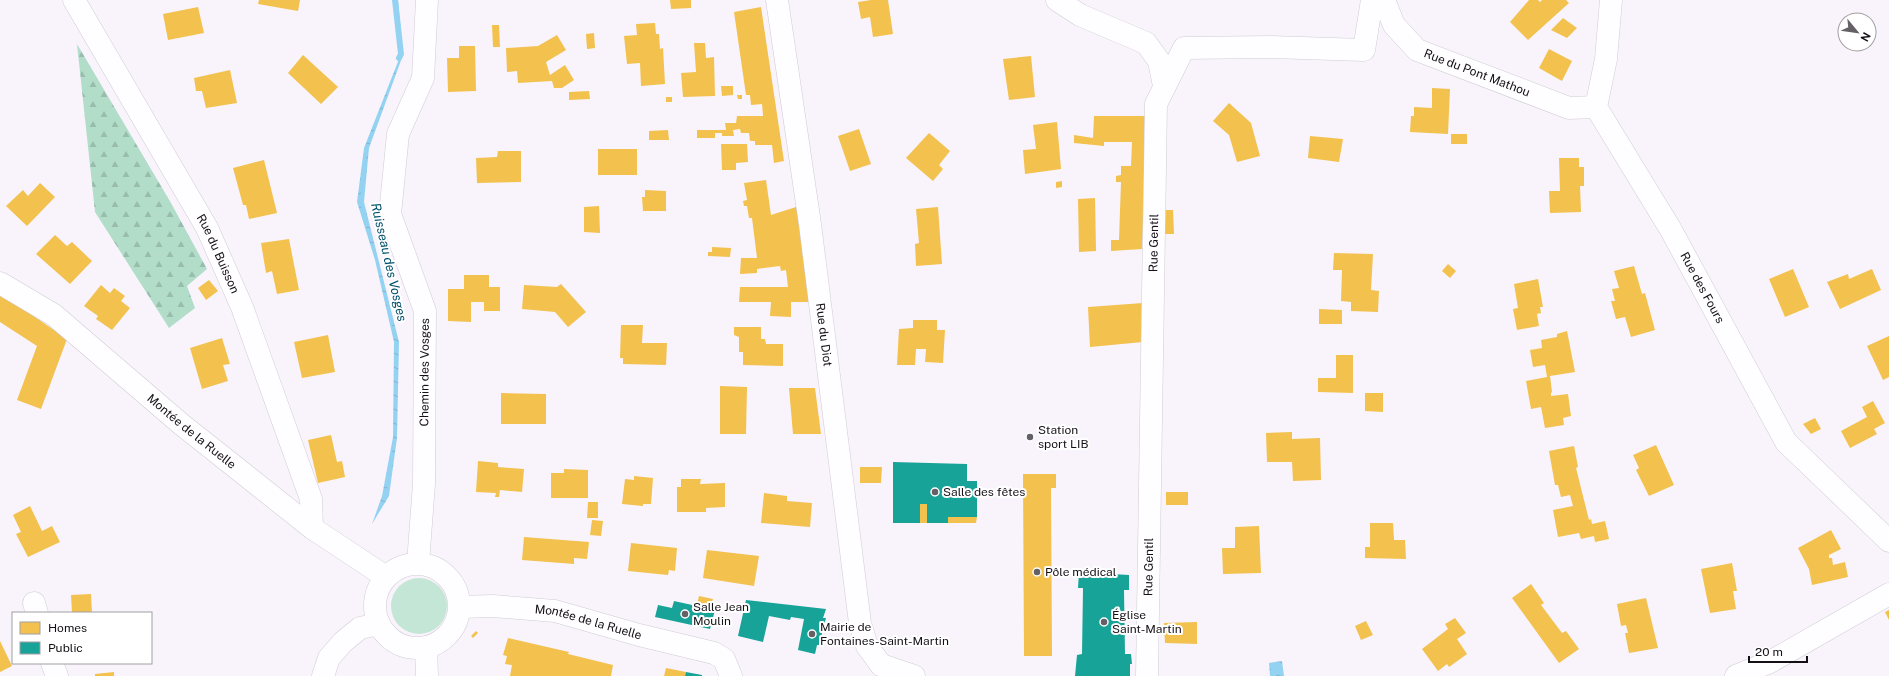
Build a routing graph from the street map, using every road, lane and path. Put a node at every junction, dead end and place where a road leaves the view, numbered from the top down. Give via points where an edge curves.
1 (74, 0) edge
2 (427, 0) edge
3 (777, 0) edge
4 (1057, 0) edge
5 (1372, 0) edge
6 (1384, 0) edge
7 (1611, 0) edge
8 (1164, 86) junction
9 (1596, 107) junction
10 (0, 283) edge
11 (312, 528) junction
12 (1889, 541) edge
13 (418, 563) junction
14 (386, 577) junction
15 (1889, 594) edge
16 (460, 607) junction
17 (379, 624) junction
18 (426, 647) junction
19 (52, 664) edge
20 (878, 670) edge
21 (57, 676) edge
22 (323, 676) edge
23 (427, 676) edge
24 (731, 676) edge
25 (914, 676) edge
26 (1147, 676) edge
27 (1736, 676) edge

1 - 11 street, Rue du Buisson via 206,228 242,307 311,499
2 - 13 street, Chemin des Vosges via 423,78 398,134 390,214 425,311 424,484
3 - 20 street, Rue du Diot via 810,224 860,623 866,646
4 - 8 street via 1080,15 1146,43 1159,60
5 - 8 street, Rue Gentil via 1364,50 1184,48
6 - 9 street, Rue du Pont Mathou via 1394,25 1417,50 1569,108
7 - 9 street via 1606,59
8 - 26 street, Rue Gentil via 1156,104
9 - 12 street, Rue des Fours via 1671,230 1786,442
10 - 11 street, Montée de la Ruelle via 54,315 181,424
11 - 14 street, Montée de la Ruelle
13 - 14 street via 395,569
13 - 16 street via 443,572 458,594
14 - 17 street via 378,589 375,603
15 - 27 street via 1770,662
16 - 18 street via 457,621 450,633 439,642
16 - 24 street, Montée de la Ruelle via 493,606 555,611 714,653 724,659
17 - 18 street via 387,636 399,644 413,648
17 - 22 street via 360,628 343,642 329,658
18 - 23 street
19 - 21 street
20 - 25 street

